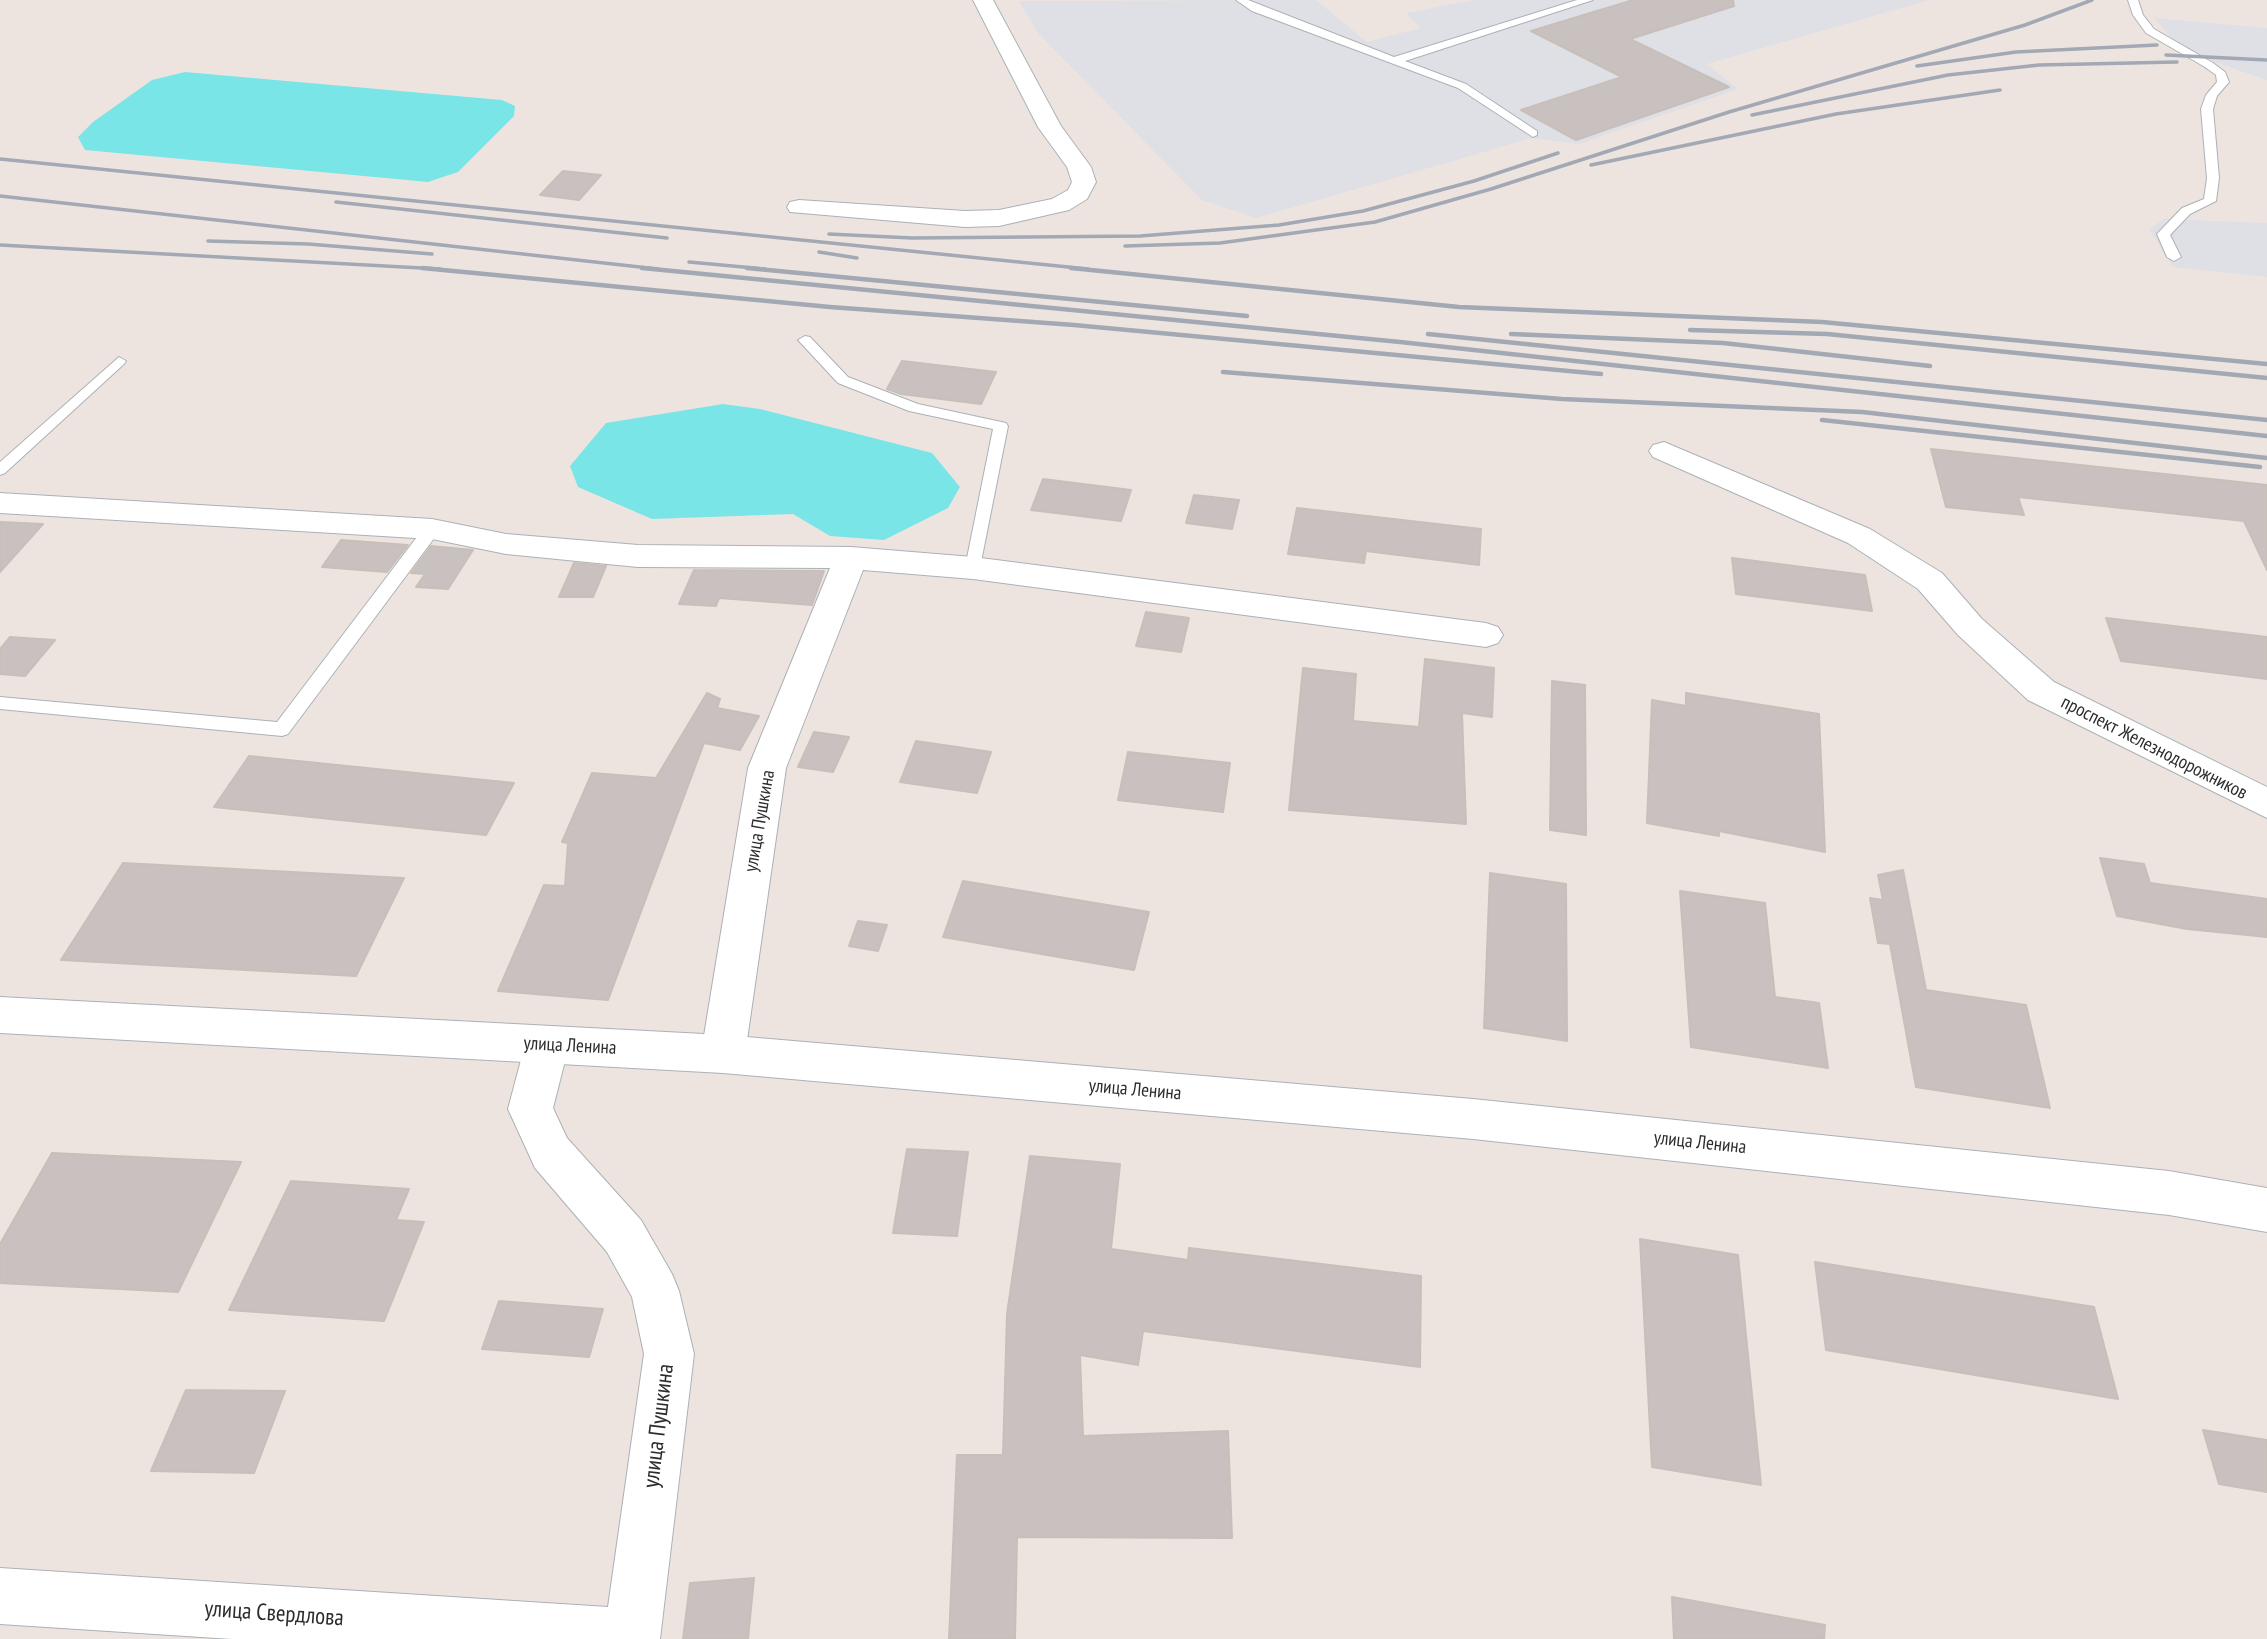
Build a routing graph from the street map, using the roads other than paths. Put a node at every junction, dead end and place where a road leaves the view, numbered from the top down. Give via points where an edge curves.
1 (983, 0) edge
2 (1241, 0) edge
3 (1588, 0) edge
4 (2133, 0) edge
5 (1396, 60) junction
6 (1534, 133) dead end
7 (799, 207) dead end
8 (2174, 257) dead end
9 (805, 340) dead end
10 (119, 360) dead end
11 (1664, 451) dead end
12 (0, 470) edge
13 (0, 503) edge
14 (432, 529) junction
15 (851, 558) junction
16 (973, 568) junction
17 (1486, 635) dead end
18 (0, 703) edge
19 (2267, 804) edge
20 (0, 1016) edge
21 (547, 1045) junction
22 (723, 1054) junction
23 (2267, 1210) edge
24 (0, 1596) edge
25 (633, 1638) edge

1 - 7 street via 1050,127 1079,167 1084,182 1078,194 1060,205 999,218
2 - 5 lane
3 - 5 lane
4 - 8 lane via 2150,31 2209,65 2221,74 2223,82 2207,109 2213,178 2210,201 2186,211 2163,234
5 - 6 lane via 1462,86
9 - 16 lane via 843,380 914,408 1001,426
10 - 12 lane
11 - 19 street, проспект Железнодорожников via 1859,536 1930,581 1970,627 2041,691
13 - 14 street
14 - 15 street via 506,544 639,555
14 - 18 lane via 282,729
15 - 16 street
15 - 22 street, улица Пушкина via 767,768
16 - 17 street
20 - 21 street, улица Ленина
21 - 22 street, улица Ленина
21 - 25 street, улица Пушкина via 530,1109 551,1153 624,1236 655,1291 668,1353
22 - 23 street, улица Ленина via 1472,1119 2169,1192
24 - 25 street, улица Свердлова

